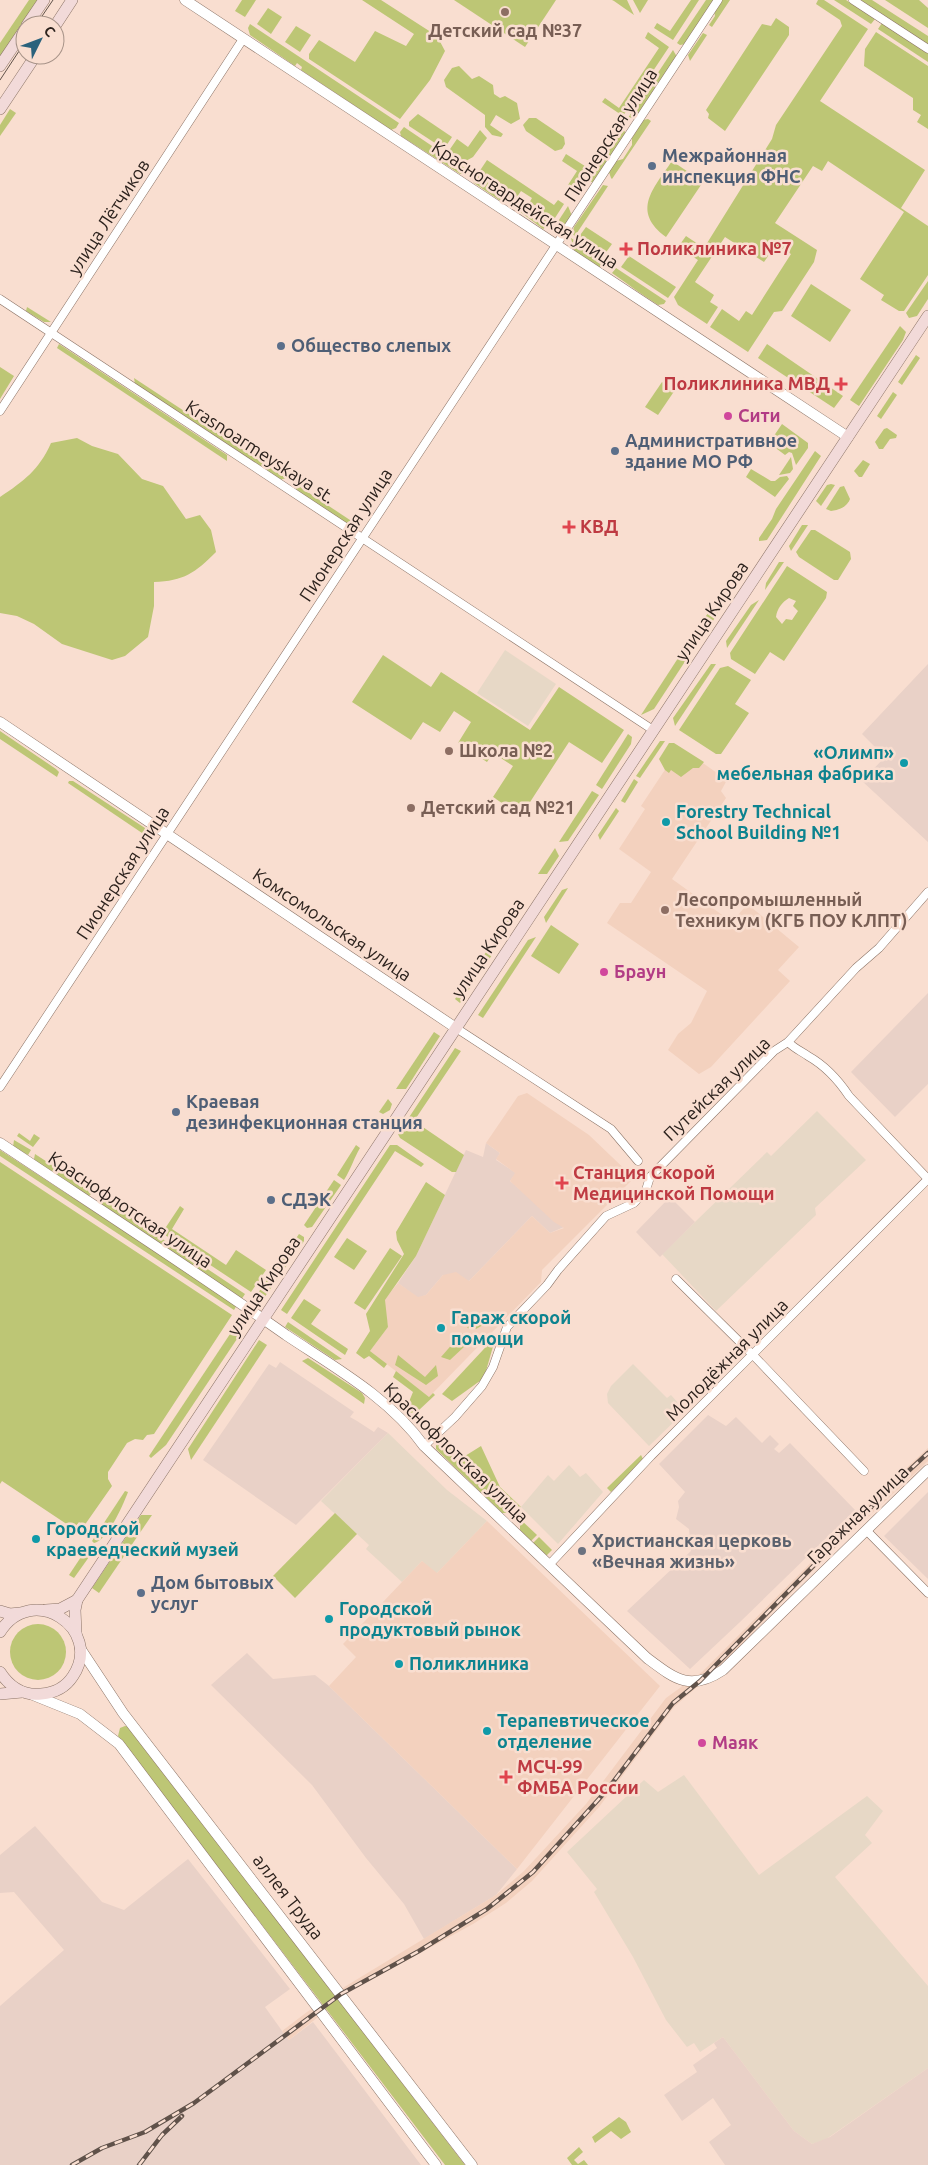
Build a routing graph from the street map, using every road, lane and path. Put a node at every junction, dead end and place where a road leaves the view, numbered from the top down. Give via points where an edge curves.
1 (44, 0) edge
2 (72, 0) edge
3 (185, 0) edge
4 (718, 0) edge
5 (853, 0) edge
6 (34, 15) edge
7 (62, 15) edge
8 (243, 39) junction
9 (15, 43) edge
10 (928, 49) edge
11 (29, 65) edge
12 (0, 66) edge
13 (0, 109) edge
14 (556, 245) junction
15 (0, 298) edge
16 (928, 316) edge
17 (51, 333) junction
18 (0, 411) edge
19 (848, 437) junction
20 (362, 538) junction
21 (0, 722) edge
22 (653, 730) junction
23 (167, 834) junction
24 (928, 892) edge
25 (456, 1028) junction
26 (788, 1042) junction
27 (0, 1087) edge
28 (0, 1143) edge
29 (638, 1161) dead end
30 (928, 1179) edge
31 (676, 1279) dead end
32 (264, 1319) junction
33 (753, 1355) junction
34 (424, 1446) junction
35 (928, 1470) edge
36 (864, 1471) dead end
37 (867, 1531) junction
38 (549, 1565) junction
39 (928, 1593) edge
40 (77, 1600) junction
41 (45, 1610) junction
42 (0, 1611) edge
43 (22, 1613) junction
44 (0, 1632) edge
45 (76, 1633) junction
46 (80, 1648) junction
47 (0, 1672) edge
48 (700, 1681) joint
49 (26, 1693) junction
50 (0, 1694) edge
51 (436, 2165) edge
52 (472, 2165) edge

1 - 6 main road
2 - 7 main road
3 - 8 street, Красногвардейская улица
4 - 14 street, Пионерская улица
5 - 10 street
8 - 14 street, Красногвардейская улица
8 - 17 street, улица Лётчиков
9 - 12 main road
11 - 13 main road
14 - 19 street, Красногвардейская улица
14 - 20 street, Пионерская улица
15 - 17 street, Krasnoarmeyskaya st.
16 - 19 main road, улица Кирова
17 - 18 street, улица Лётчиков
17 - 20 street, Krasnoarmeyskaya st.
19 - 22 main road, улица Кирова
20 - 22 street, Krasnoarmeyskaya st.
20 - 23 street, Пионерская улица
21 - 23 street, Комсомольская улица
22 - 25 main road, улица Кирова
23 - 25 street, Комсомольская улица
23 - 27 street, Пионерская улица
24 - 26 street, Путейская улица
25 - 29 street, Комсомольская улица via 611,1129
25 - 32 main road, улица Кирова
26 - 30 street via 842,1084 849,1096
26 - 34 street, Путейская улица via 774,1051 650,1176 646,1190 634,1203 606,1216 506,1327 493,1367 482,1386
28 - 32 street, Краснофлотская улица
30 - 33 street, Молодёжная улица
31 - 33 street
32 - 34 street, Краснофлотская улица via 370,1392 413,1431
32 - 40 main road, улица Кирова
33 - 36 street
33 - 38 street, Молодёжная улица via 651,1456
34 - 38 street, Краснофлотская улица
35 - 37 street, Гаражная улица
37 - 39 street
37 - 48 street, Гаражная улица via 723,1670
38 - 48 street, Краснофлотская улица via 647,1658 674,1678
40 - 41 main road via 60,1609
40 - 45 main road
41 - 43 main road
41 - 45 main road via 60,1616
42 - 43 main road
43 - 44 main road
45 - 46 main road
46 - 49 main road via 76,1671 66,1684 46,1694
46 - 52 street, аллея Труда via 123,1712
47 - 49 main road via 9,1684
49 - 50 main road
49 - 51 street via 80,1714 119,1744

